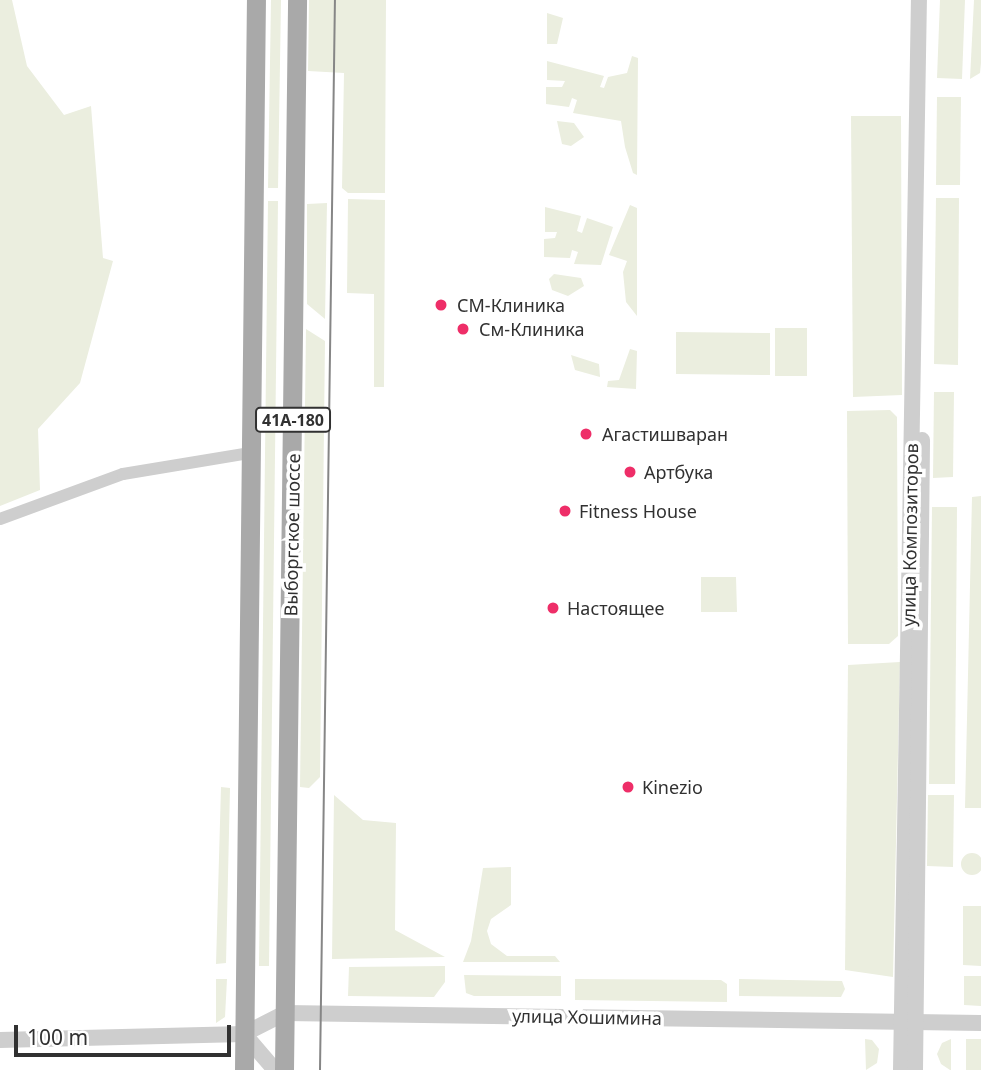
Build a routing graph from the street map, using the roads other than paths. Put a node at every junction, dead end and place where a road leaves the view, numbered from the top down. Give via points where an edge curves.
1 (256, 0) edge
2 (298, 0) edge
3 (919, 0) edge
4 (926, 0) edge
5 (250, 453) junction
6 (0, 519) edge
7 (285, 1013) junction
8 (909, 1022) junction
9 (981, 1023) edge
10 (244, 1034) junction
11 (0, 1040) edge
12 (244, 1070) edge
13 (275, 1070) edge
14 (284, 1070) edge
15 (901, 1070) edge
16 (915, 1070) edge

1 - 5 main road, 41А-180
2 - 7 main road, Выборгское шоссе / 41А-180
3 - 8 street, улица Композиторов
4 - 8 street, улица Композиторов
5 - 6 street via 122,474
5 - 10 main road, 41А-180
7 - 8 street, улица Хошимина
7 - 10 street, улица Хошимина
7 - 14 main road, Выборгское шоссе / 41А-180
8 - 9 street, улица Хошимина
8 - 15 street, улица Композиторов
8 - 16 street, улица Композиторов
10 - 11 street
10 - 12 main road, 41А-180
10 - 13 street

